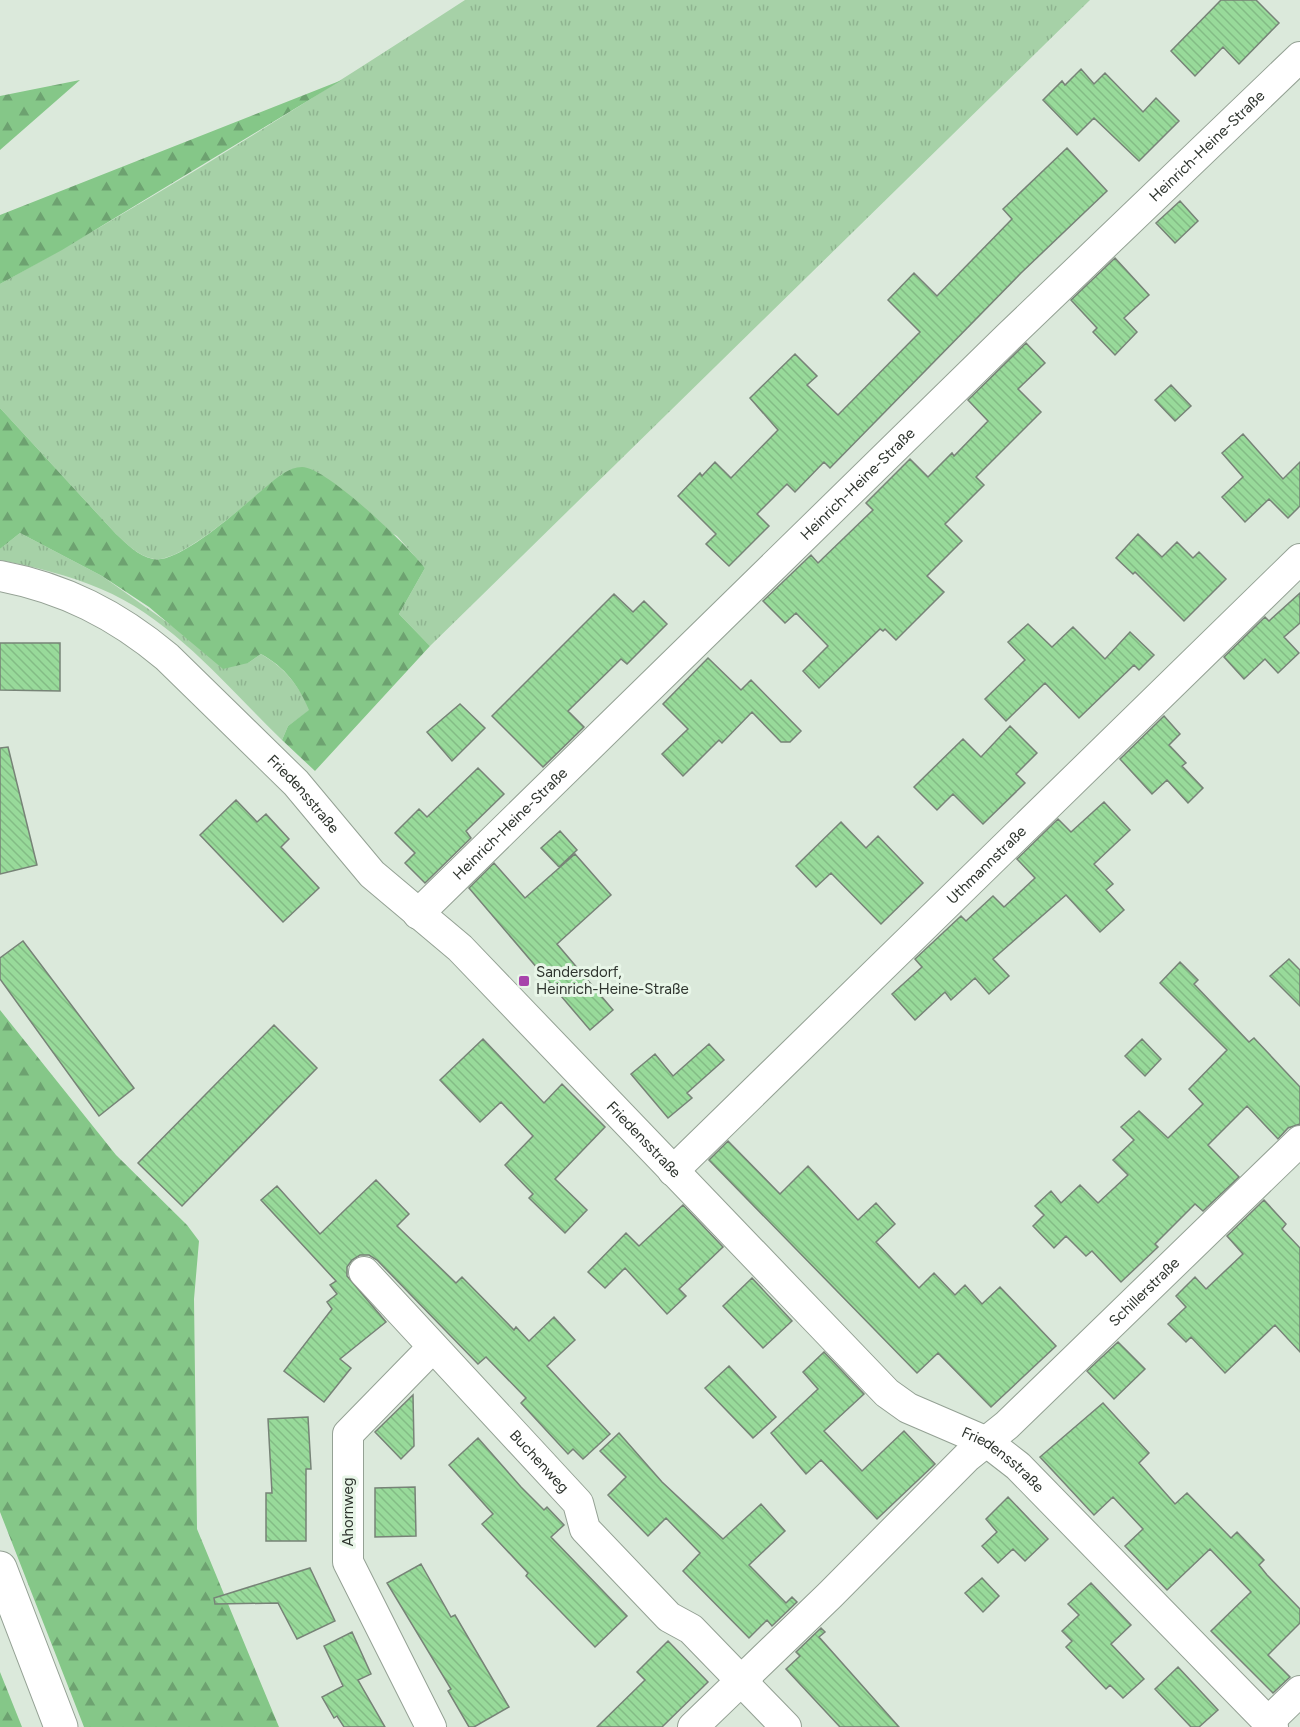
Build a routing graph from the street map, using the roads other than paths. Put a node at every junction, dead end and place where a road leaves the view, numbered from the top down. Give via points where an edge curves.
1 (1300, 57) edge
2 (1300, 559) edge
3 (0, 576) edge
4 (418, 914) junction
5 (1300, 1141) edge
6 (673, 1171) junction
7 (364, 1272) dead end
8 (432, 1348) junction
9 (987, 1442) junction
10 (0, 1568) edge
11 (742, 1680) junction
12 (1300, 1691) edge
13 (1270, 1725) edge
14 (61, 1727) edge
15 (431, 1727) edge
16 (693, 1727) edge
17 (786, 1727) edge

1 - 4 street, Heinrich-Heine-Straße via 999,345
2 - 6 street, Uthmannstraße
3 - 4 street, Friedensstraße via 59,591 98,608 144,638 280,768 372,874
4 - 6 street, Friedensstraße via 460,948
5 - 9 street, Schillerstraße
6 - 9 street, Friedensstraße via 887,1393 908,1408
7 - 8 street, Buchenweg
8 - 11 street, Buchenweg via 578,1503 585,1529 669,1617 691,1629
8 - 15 street, Ahornweg via 348,1434 348,1562
9 - 11 street, Schillerstraße via 967,1457
9 - 13 street, Friedensstraße via 1036,1482
10 - 14 street
11 - 16 street
11 - 17 street, Buchenweg
12 - 13 street

